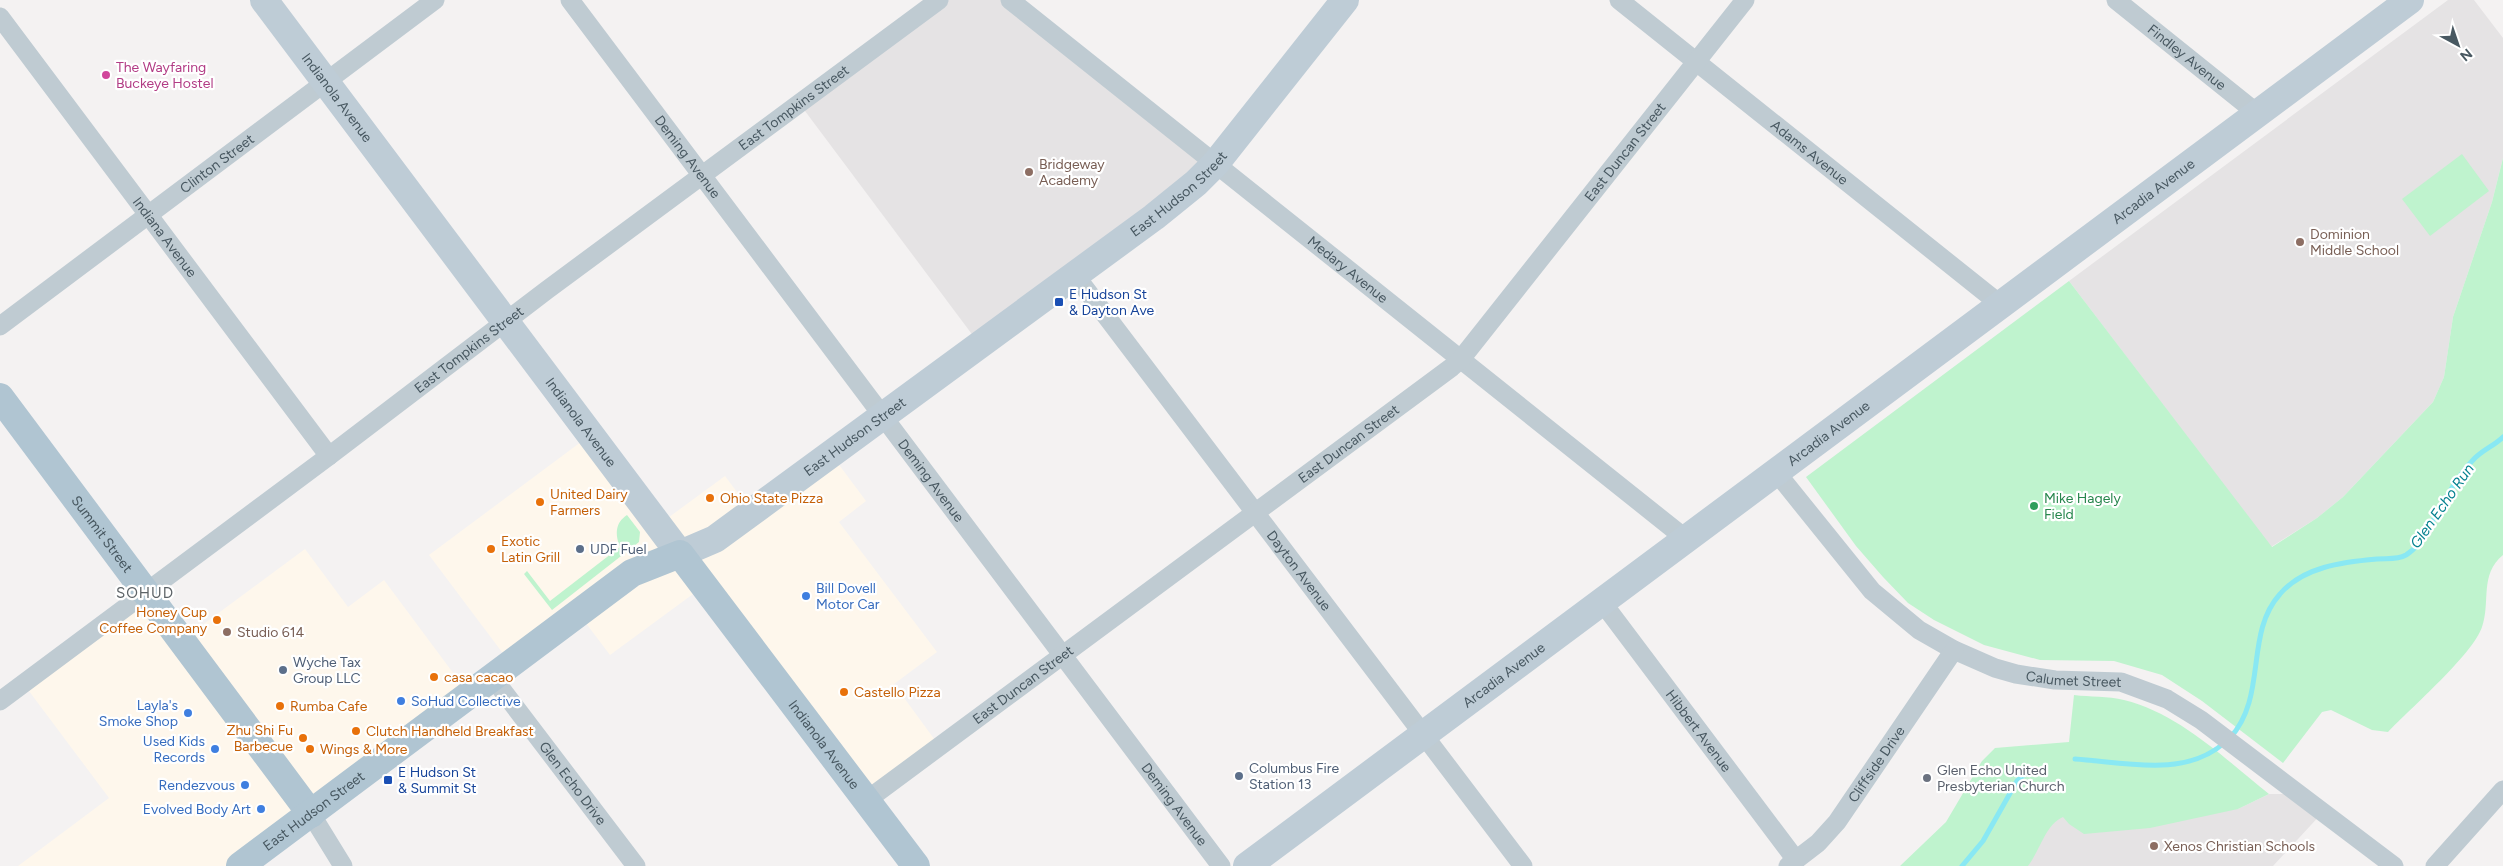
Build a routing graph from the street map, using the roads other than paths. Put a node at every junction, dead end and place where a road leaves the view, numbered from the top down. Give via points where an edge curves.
1 (264, 0) edge
2 (435, 0) edge
3 (570, 0) edge
4 (939, 0) edge
5 (1010, 0) edge
6 (1346, 0) edge
7 (1619, 0) edge
8 (1745, 0) edge
9 (2116, 0) edge
10 (2410, 0) edge
11 (2139, 7) edge
12 (0, 17) edge
13 (1696, 62) junction
14 (326, 82) junction
15 (2258, 114) junction
16 (1216, 163) junction
17 (702, 174) junction
18 (149, 216) junction
19 (1076, 275) junction
20 (2001, 305) junction
21 (506, 322) junction
22 (0, 326) edge
23 (1461, 359) junction
24 (0, 397) edge
25 (883, 416) junction
26 (329, 456) junction
27 (1776, 472) junction
28 (1256, 512) junction
29 (1686, 539) junction
30 (680, 554) junction
31 (146, 592) junction
32 (1602, 602) junction
33 (1954, 650) junction
34 (1062, 656) junction
35 (493, 678) junction
36 (0, 700) edge
37 (1424, 735) junction
38 (2503, 790) edge
39 (867, 800) junction
40 (311, 814) junction
41 (1792, 863) edge
42 (240, 866) edge
43 (343, 866) edge
44 (636, 866) edge
45 (916, 866) edge
46 (1221, 866) edge
47 (1247, 866) edge
48 (1523, 866) edge
49 (2394, 866) edge
50 (2435, 866) edge

1 - 14 street, Indianola Avenue
2 - 14 street, Clinton Street
3 - 17 street, Deming Avenue
4 - 17 street, East Tompkins Street
5 - 16 street, Medary Avenue
6 - 16 street, East Hudson Street
7 - 13 street, Adams Avenue
8 - 13 street, East Duncan Street
9 - 11 street, Findley Avenue
10 - 15 street, Arcadia Avenue
11 - 15 street, Findley Avenue
12 - 18 street, Indiana Avenue
13 - 20 street, Adams Avenue
13 - 23 street, East Duncan Street
14 - 18 street, Clinton Street
14 - 21 street, Indianola Avenue
15 - 20 street, Arcadia Avenue
16 - 19 street, East Hudson Street via 1176,200
16 - 23 street, Medary Avenue
17 - 21 street, East Tompkins Street
17 - 25 street, Deming Avenue
18 - 22 street, Clinton Street
18 - 26 street, Indiana Avenue
19 - 25 street, East Hudson Street
19 - 28 street, Dayton Avenue
20 - 27 street, Arcadia Avenue
21 - 26 street, East Tompkins Street
21 - 30 street, Indianola Avenue
23 - 28 street, East Duncan Street
23 - 29 street, Medary Avenue
24 - 31 main road, Summit Street
25 - 30 street, East Hudson Street via 715,539
25 - 34 street, Deming Avenue
26 - 31 street, East Tompkins Street
27 - 29 street, Arcadia Avenue
27 - 33 street, Calumet Street via 1872,591 1919,630
28 - 34 street, East Duncan Street
28 - 37 street, Dayton Avenue
29 - 32 street, Arcadia Avenue
30 - 35 main road, East Hudson Street via 632,573
30 - 39 main road, Indianola Avenue
31 - 36 street, East Tompkins Street
31 - 40 main road, Summit Street
32 - 37 street, Arcadia Avenue
32 - 41 street, Hibbert Avenue
33 - 41 street, Cliffside Drive via 1837,822
33 - 49 street, Calumet Street via 2016,674 2055,680 2104,680 2142,688 2167,699 2201,720
34 - 39 street, East Duncan Street
34 - 46 street, Deming Avenue
35 - 40 main road, East Hudson Street
35 - 44 street, Glen Echo Drive
37 - 47 street, Arcadia Avenue
37 - 48 street, Dayton Avenue
38 - 50 street
39 - 45 main road, Indianola Avenue
40 - 42 main road, East Hudson Street
40 - 43 street, Summit Street

